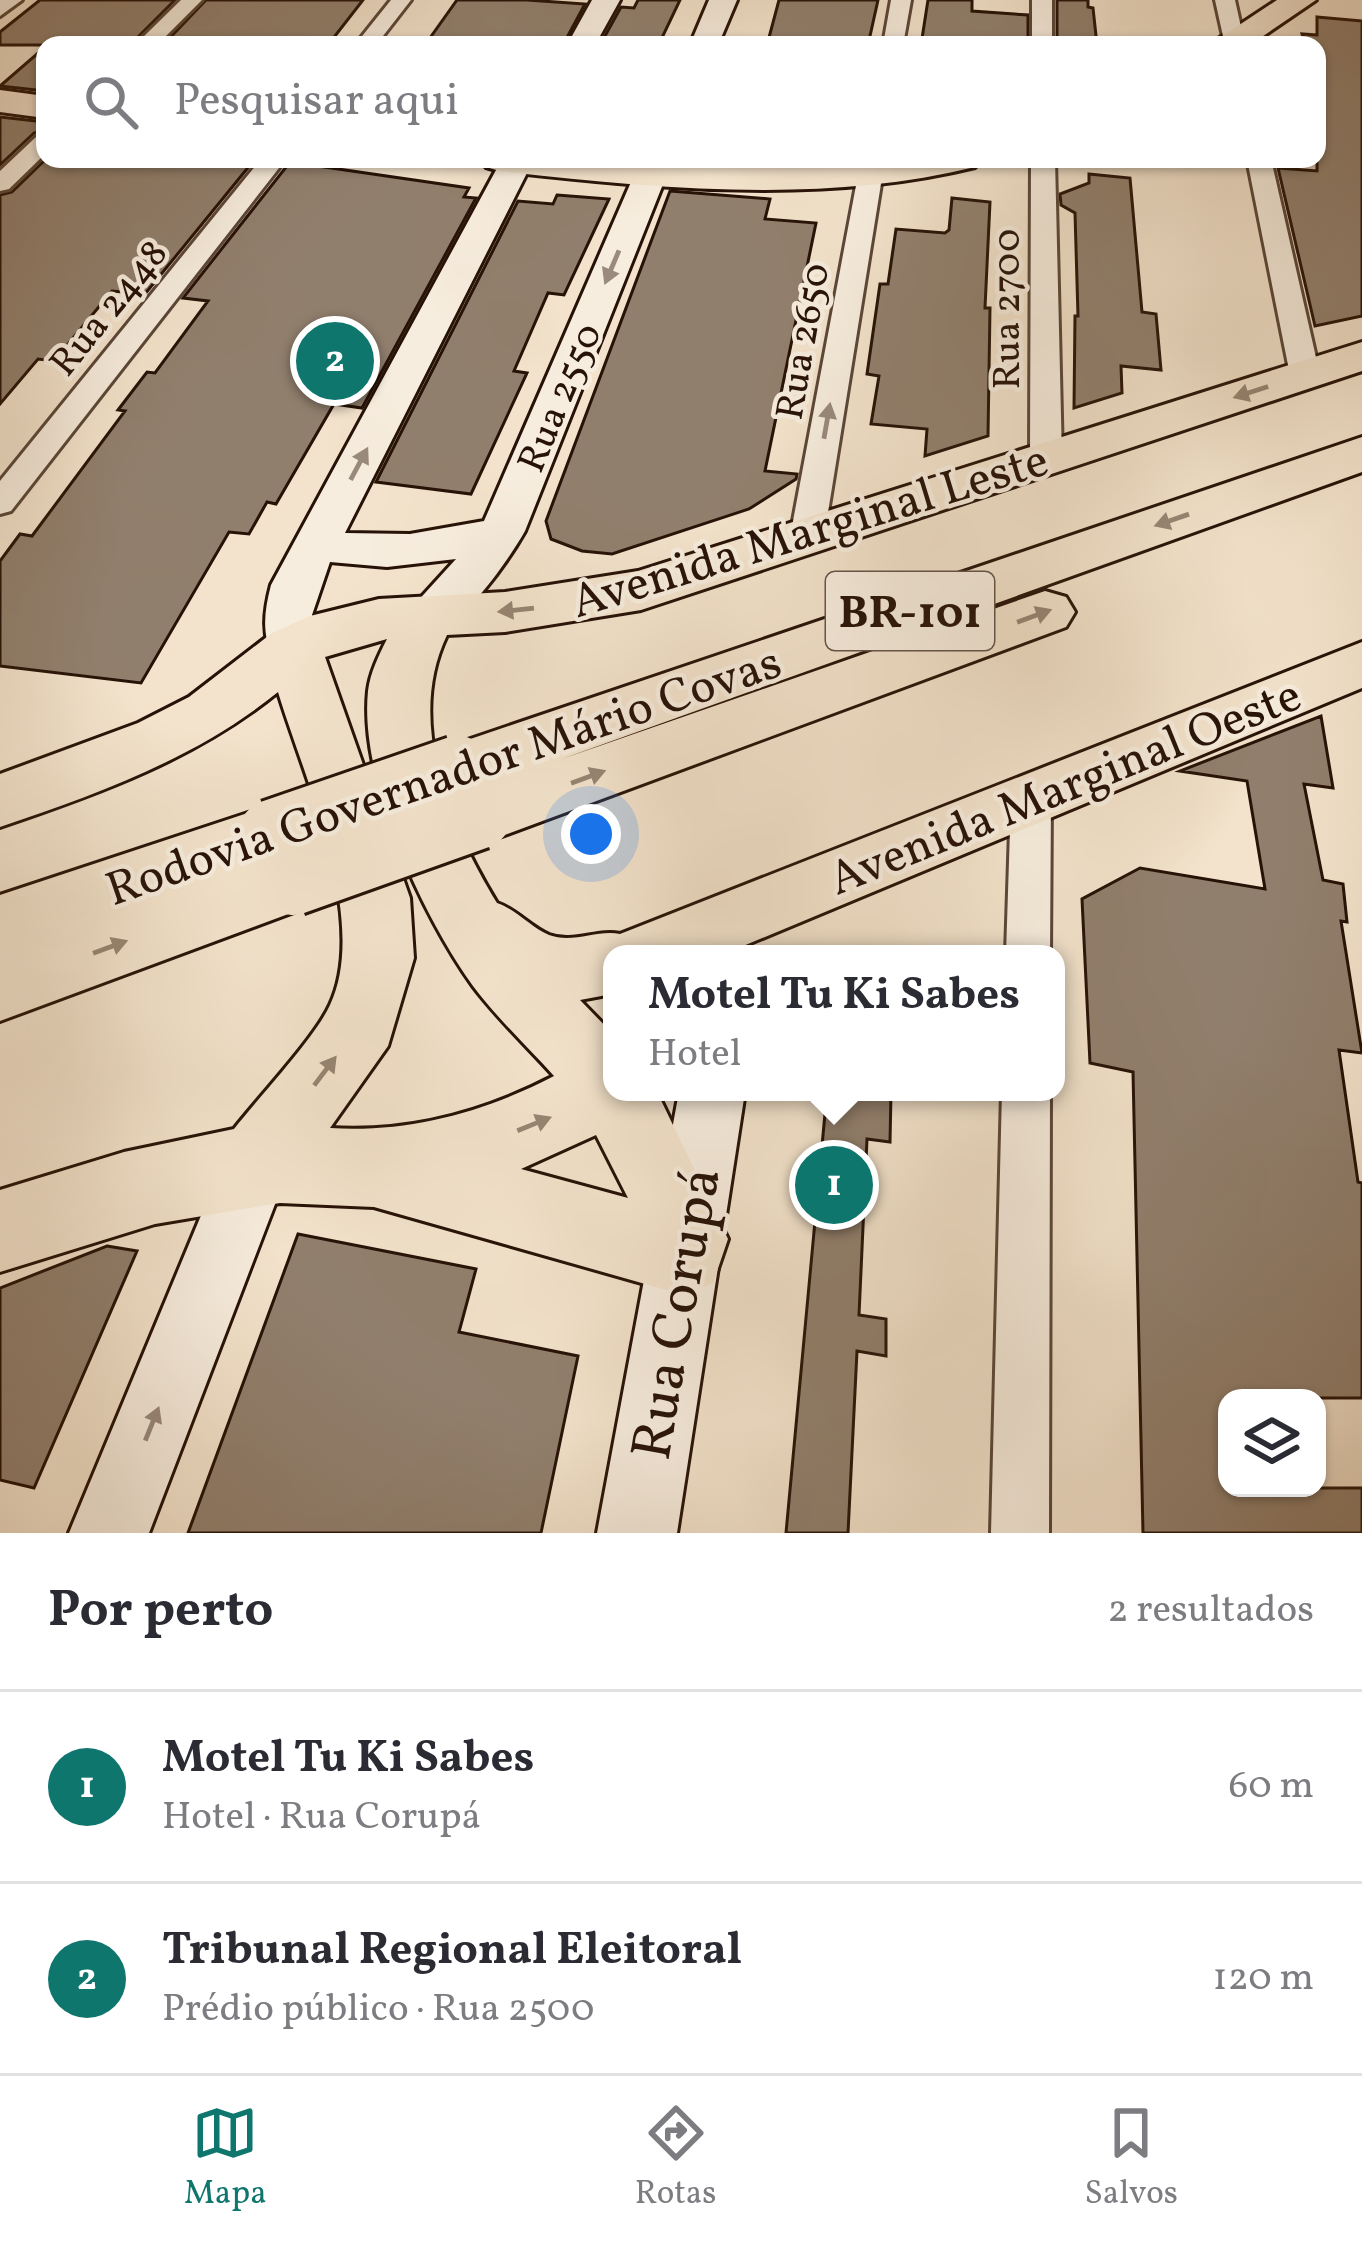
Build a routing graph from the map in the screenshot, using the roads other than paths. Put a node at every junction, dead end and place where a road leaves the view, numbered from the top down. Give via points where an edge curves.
1 (12, 0) edge
2 (192, 0) edge
3 (401, 0) edge
4 (606, 0) edge
5 (723, 0) edge
6 (901, 0) edge
7 (1042, 0) edge
8 (1226, 0) edge
9 (1300, 0) edge
10 (0, 10) edge
11 (154, 36) edge
12 (372, 36) edge
13 (586, 36) edge
14 (708, 36) edge
15 (895, 36) edge
16 (1042, 36) edge
17 (1231, 36) edge
18 (1244, 36) edge
19 (0, 101) edge
20 (36, 106) edge
21 (36, 150) edge
22 (267, 168) edge
23 (507, 168) edge
24 (653, 168) edge
25 (681, 168) edge
26 (848, 168) edge
27 (872, 168) edge
28 (1043, 168) edge
29 (1261, 168) edge
30 (0, 184) edge
31 (1362, 356) edge
32 (1305, 375) junction
33 (1362, 454) edge
34 (1046, 459) junction
35 (1362, 498) edge
36 (0, 503) edge
37 (502, 531) junction
38 (806, 537) junction
39 (317, 544) junction
40 (429, 615) junction
41 (293, 648) junction
42 (1362, 664) edge
43 (211, 713) junction
44 (328, 748) junction
45 (468, 793) junction
46 (1030, 799) junction
47 (0, 801) edge
48 (282, 858) junction
49 (461, 906) junction
50 (0, 927) edge
51 (731, 941) edge
52 (1028, 945) edge
53 (603, 964) edge
54 (0, 987) edge
55 (603, 1079) edge
56 (603, 1092) edge
57 (619, 1101) edge
58 (710, 1101) edge
59 (1026, 1101) edge
60 (256, 1165) junction
61 (372, 1168) junction
62 (0, 1231) edge
63 (686, 1247) junction
64 (109, 1533) edge
65 (637, 1533) edge
66 (1020, 1533) edge

1 - 10 street
2 - 11 street
3 - 12 street
4 - 13 main road
5 - 14 main road
6 - 15 street
7 - 16 street
8 - 17 street
9 - 18 main road
19 - 20 main road
21 - 30 street
22 - 36 street, Rua 2448
39 -> 23 main road
24 -> 37 main road, Rua 2550
25 - 26 main road via 754,176
38 -> 27 street, Rua 2650
28 - 34 street, Rua 2700
29 - 32 street
31 - 32 main road, Avenida Marginal Leste
32 -> 34 main road, Avenida Marginal Leste
33 -> 45 highway, Rodovia Governador Mário Covas / BR-101
34 - 38 main road, Avenida Marginal Leste
45 -> 35 highway, Rodovia Governador Mário Covas / BR-101
37 - 39 main road via 376,553
37 - 40 main road, Rua 2550 via 490,554
38 -> 40 main road, Avenida Marginal Leste via 576,604
39 - 41 main road via 295,585 288,616
40 - 41 main road, Avenida Marginal Leste via 379,619
40 - 49 main road via 398,692 399,745
41 - 43 main road, Avenida Marginal Leste
41 - 44 main road
42 - 46 main road, Avenida Marginal Oeste
43 - 44 main road via 279,718
43 - 47 main road, Avenida Marginal Leste
60 -> 44 main road via 362,1022 379,958 376,898
45 - 48 highway, Rodovia Governador Mário Covas / BR-101, bridge
46 - 51 main road, Avenida Marginal Oeste
46 - 52 street
48 - 50 highway, Rodovia Governador Mário Covas / BR-101
54 -> 48 highway, Rodovia Governador Mário Covas / BR-101
49 - 53 main road via 521,959 560,969
49 - 55 main road via 500,966
61 -> 56 main road via 482,1145
57 - 63 main road
58 - 63 main road, Rua Corupá
59 - 66 street
60 - 61 main road
60 - 62 main road via 83,1202
64 -> 60 main road
61 - 63 main road
63 - 65 main road, Rua Corupá

